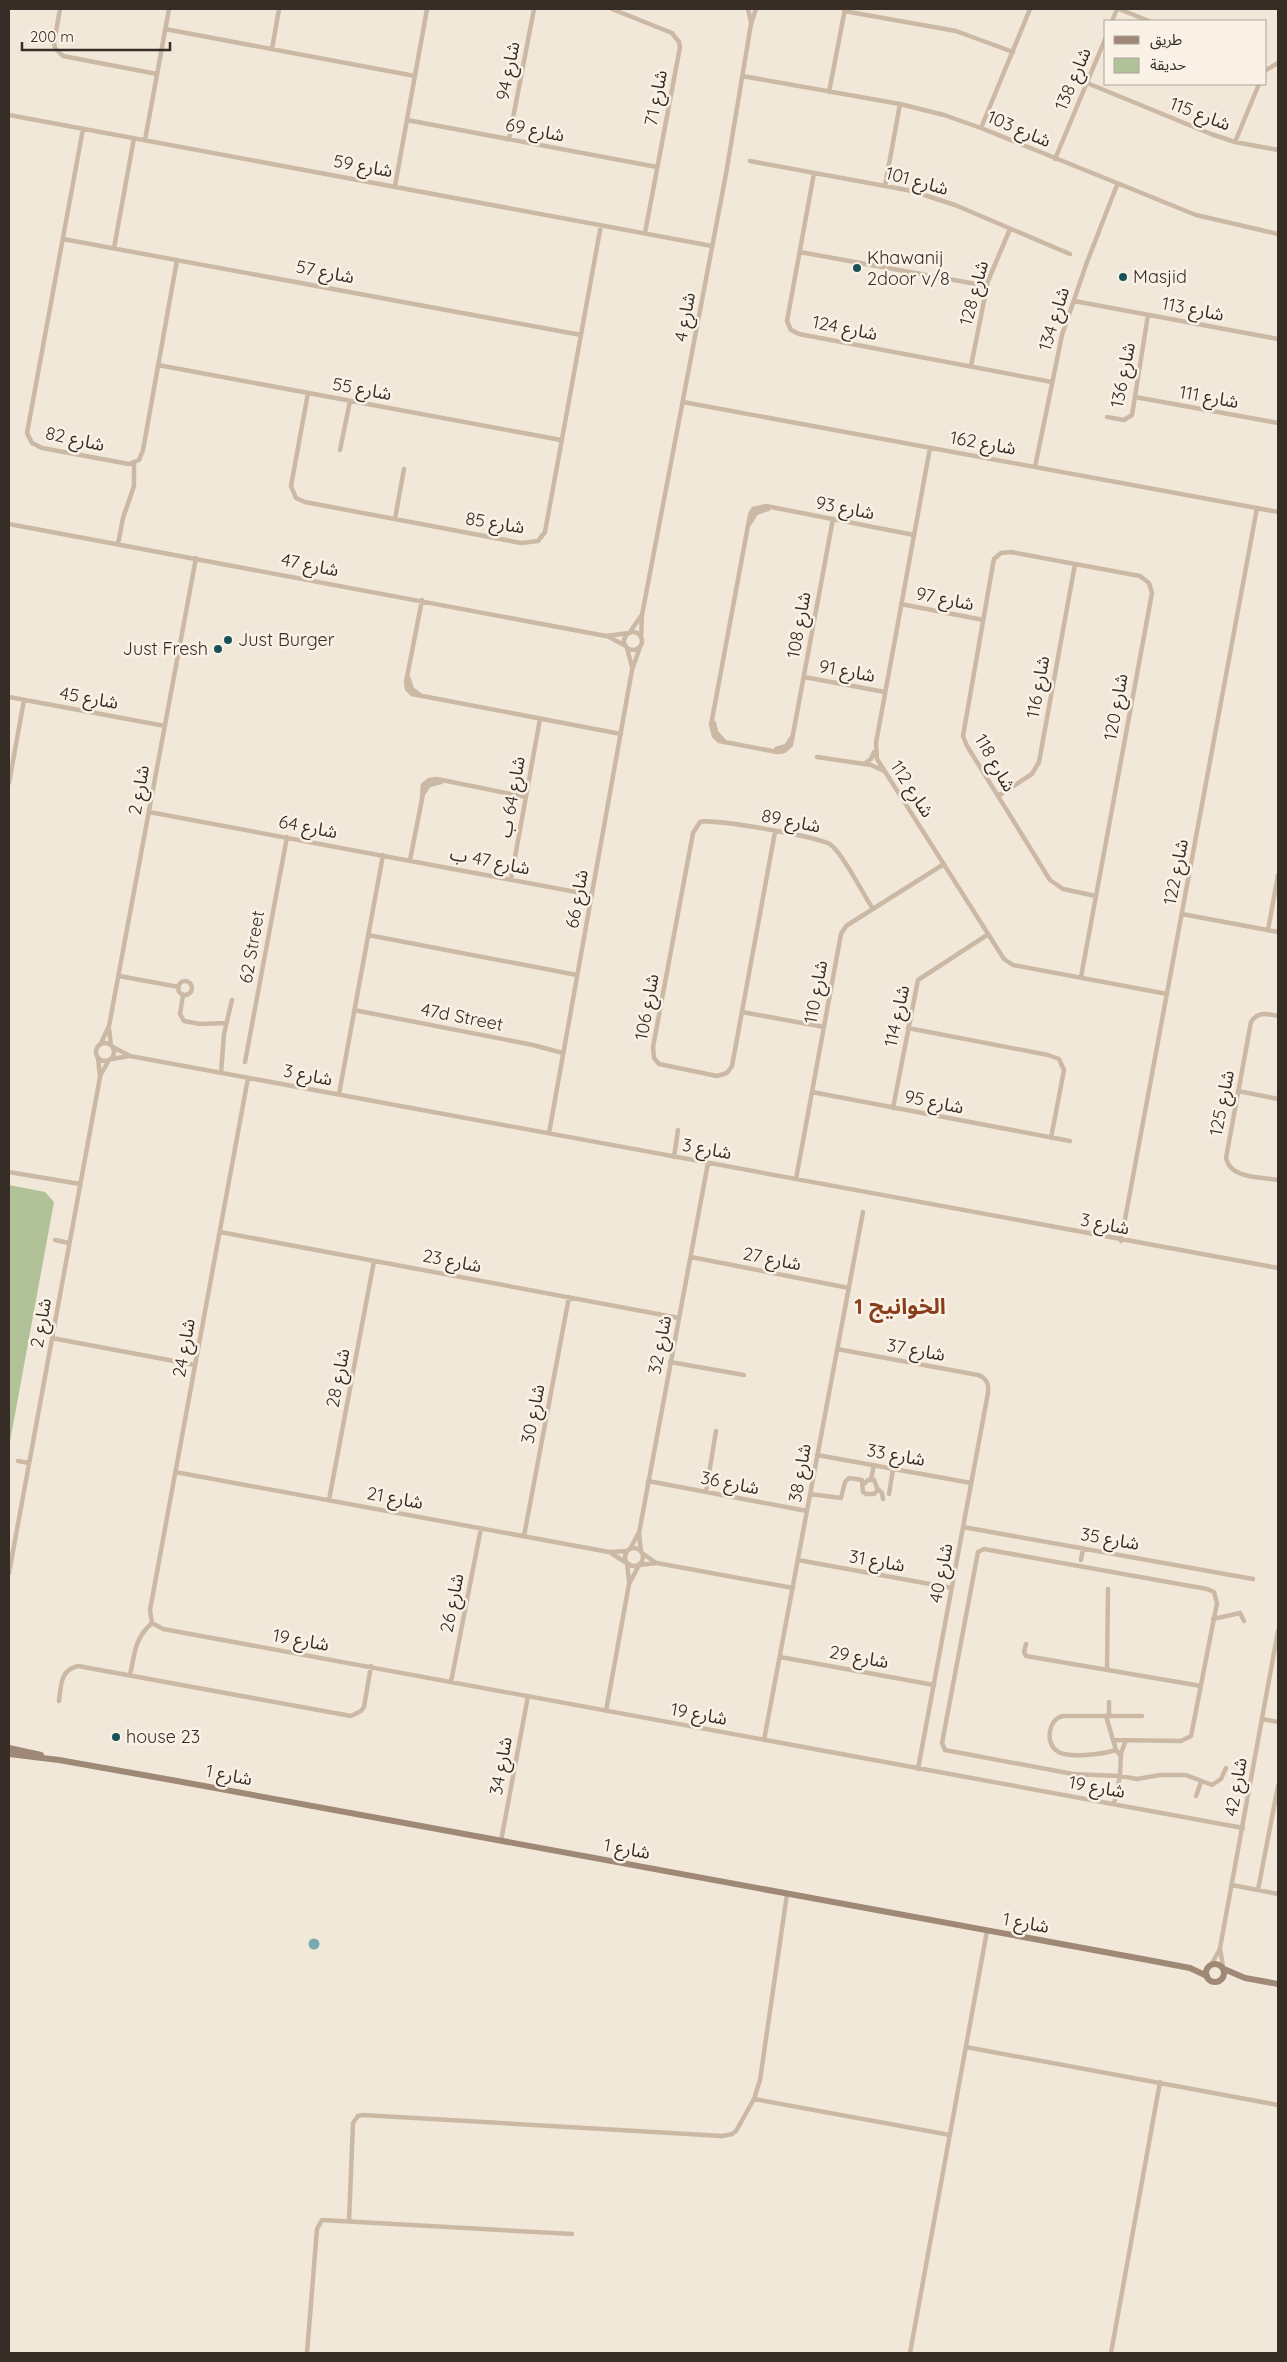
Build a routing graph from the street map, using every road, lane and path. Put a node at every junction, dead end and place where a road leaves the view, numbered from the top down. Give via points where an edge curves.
1 (60, 9) edge
2 (169, 9) edge
3 (279, 9) edge
4 (427, 9) edge
5 (534, 9) edge
6 (612, 9) edge
7 (748, 9) edge
8 (756, 9) edge
9 (1030, 9) edge
10 (1118, 9) edge
11 (844, 10) edge
12 (1146, 20) edge
13 (751, 24) junction
14 (165, 30) junction
15 (1104, 42) edge
16 (272, 49) junction
17 (1013, 52) junction
18 (1278, 63) edge
19 (1267, 69) edge
20 (157, 74) junction
21 (415, 76) junction
22 (742, 76) junction
23 (1087, 83) junction
24 (1259, 85) edge
25 (829, 92) junction
26 (900, 104) junction
27 (9, 115) edge
28 (407, 120) junction
29 (83, 128) junction
30 (981, 128) junction
31 (134, 138) junction
32 (510, 139) junction
33 (145, 140) junction
34 (1235, 142) junction
35 (1278, 150) edge
36 (1055, 159) junction
37 (750, 161) dead end
38 (657, 167) junction
39 (814, 173) junction
40 (1117, 185) junction
41 (395, 186) junction
42 (885, 186) junction
43 (601, 225) junction
44 (1010, 229) junction
45 (645, 233) junction
46 (1278, 234) edge
47 (63, 239) junction
48 (712, 246) junction
49 (114, 248) junction
50 (800, 252) junction
51 (1070, 254) dead end
52 (177, 260) junction
53 (987, 286) junction
54 (1074, 301) junction
55 (1148, 315) junction
56 (580, 335) junction
57 (1278, 339) edge
58 (158, 365) junction
59 (971, 366) junction
60 (1052, 382) junction
61 (308, 393) junction
62 (1135, 397) junction
63 (350, 401) junction
64 (683, 402) junction
65 (1107, 417) dead end
66 (1278, 424) edge
67 (562, 440) junction
68 (930, 448) junction
69 (340, 450) dead end
70 (134, 463) junction
71 (1035, 467) junction
72 (404, 469) dead end
73 (1257, 508) junction
74 (1278, 512) edge
75 (395, 519) junction
76 (833, 520) junction
77 (9, 524) edge
78 (749, 524) joint
79 (914, 535) junction
80 (118, 544) junction
81 (1011, 552) joint
82 (196, 558) junction
83 (1075, 564) junction
84 (422, 600) junction
85 (901, 604) junction
86 (642, 615) junction
87 (983, 620) junction
88 (629, 633) junction
89 (606, 636) junction
90 (642, 637) junction
91 (627, 647) junction
92 (640, 647) junction
93 (632, 670) junction
94 (804, 677) junction
95 (885, 692) junction
96 (9, 697) edge
97 (24, 700) junction
98 (540, 719) junction
99 (165, 726) junction
100 (621, 734) junction
101 (875, 751) junction
102 (817, 757) dead end
103 (864, 764) junction
104 (884, 771) junction
105 (9, 783) edge
106 (998, 796) junction
107 (526, 797) junction
108 (149, 812) junction
109 (700, 822) joint
110 (775, 832) junction
111 (287, 837) junction
112 (383, 855) junction
113 (410, 860) junction
114 (944, 864) junction
115 (1278, 875) edge
116 (511, 879) junction
117 (592, 894) junction
118 (1096, 896) junction
119 (873, 909) junction
120 (1182, 914) junction
121 (1268, 930) junction
122 (1278, 932) edge
123 (368, 935) junction
124 (987, 935) junction
125 (577, 975) junction
126 (119, 976) junction
127 (1081, 977) junction
128 (179, 987) junction
129 (1167, 994) junction
130 (183, 995) junction
131 (232, 1000) dead end
132 (354, 1010) junction
133 (742, 1012) junction
134 (1278, 1016) edge
135 (226, 1023) junction
136 (109, 1026) junction
137 (824, 1026) junction
138 (908, 1028) junction
139 (101, 1043) junction
140 (112, 1046) junction
141 (563, 1053) junction
142 (130, 1056) junction
143 (98, 1058) junction
144 (110, 1060) junction
145 (245, 1062) dead end
146 (222, 1073) junction
147 (100, 1077) junction
148 (248, 1078) junction
149 (1238, 1091) junction
150 (812, 1092) junction
151 (339, 1094) junction
152 (1278, 1098) edge
153 (893, 1108) junction
154 (678, 1130) dead end
155 (549, 1133) junction
156 (1051, 1138) junction
157 (1070, 1141) dead end
158 (674, 1156) junction
159 (708, 1163) junction
160 (9, 1172) edge
161 (796, 1179) junction
162 (1278, 1180) edge
163 (80, 1184) junction
164 (863, 1212) dead end
165 (220, 1232) junction
166 (55, 1240) dead end
167 (1122, 1241) junction
168 (69, 1243) junction
169 (691, 1257) junction
170 (374, 1261) junction
171 (1278, 1268) edge
172 (849, 1288) junction
173 (569, 1297) junction
174 (679, 1318) junction
175 (52, 1338) junction
176 (837, 1349) junction
177 (670, 1362) junction
178 (195, 1364) junction
179 (744, 1375) dead end
180 (987, 1381) joint
181 (716, 1432) dead end
182 (817, 1455) junction
183 (18, 1460) dead end
184 (29, 1462) junction
185 (874, 1465) junction
186 (893, 1469) junction
187 (175, 1472) junction
188 (872, 1479) junction
189 (648, 1481) junction
190 (971, 1483) junction
191 (864, 1484) junction
192 (878, 1489) junction
193 (706, 1492) junction
194 (810, 1494) junction
195 (889, 1494) dead end
196 (883, 1499) dead end
197 (329, 1500) junction
198 (807, 1511) junction
199 (963, 1526) junction
200 (480, 1528) junction
201 (639, 1533) junction
202 (524, 1536) junction
203 (1083, 1548) junction
204 (628, 1550) junction
205 (610, 1552) junction
206 (642, 1553) junction
207 (798, 1560) junction
208 (626, 1562) junction
209 (657, 1563) junction
210 (1081, 1563) junction
211 (639, 1565) junction
212 (9, 1573) edge
213 (1253, 1580) dead end
214 (629, 1584) junction
215 (793, 1588) junction
216 (952, 1588) junction
217 (1108, 1589) dead end
218 (1213, 1619) junction
219 (1244, 1621) dead end
220 (152, 1623) junction
221 (1278, 1631) edge
222 (1026, 1644) dead end
223 (780, 1657) junction
224 (371, 1666) junction
225 (1107, 1670) junction
226 (130, 1675) junction
227 (451, 1682) junction
228 (934, 1685) junction
229 (1201, 1686) junction
230 (528, 1696) junction
231 (58, 1701) dead end
232 (1109, 1702) dead end
233 (606, 1711) junction
234 (1107, 1716) junction
235 (1142, 1716) dead end
236 (1262, 1719) junction
237 (1278, 1722) edge
238 (764, 1740) junction
239 (1114, 1740) junction
240 (1126, 1740) junction
241 (9, 1741) edge
242 (9, 1748) edge
243 (17, 1750) junction
244 (1116, 1750) junction
245 (9, 1754) edge
246 (1121, 1756) junction
247 (59, 1760) junction
248 (1226, 1768) dead end
249 (918, 1769) junction
250 (1120, 1776) junction
251 (1201, 1782) junction
252 (1278, 1786) edge
253 (1196, 1796) dead end
254 (1114, 1804) junction
255 (1243, 1828) junction
256 (502, 1841) junction
257 (1232, 1885) junction
258 (1258, 1890) junction
259 (787, 1894) junction
260 (1278, 1894) edge
261 (987, 1930) junction
262 (1220, 1948) junction
263 (1210, 1966) junction
264 (1190, 1968) junction
265 (1223, 1968) junction
266 (1207, 1976) junction
267 (1245, 1978) junction
268 (1222, 1979) junction
269 (1278, 1984) edge
270 (966, 2047) junction
271 (1160, 2082) junction
272 (754, 2099) junction
273 (1278, 2105) edge
274 (950, 2135) junction
275 (349, 2221) junction
276 (572, 2234) dead end
277 (307, 2353) edge
278 (910, 2353) edge
279 (1111, 2353) edge

1 - 20 street via 54,43 63,56
2 - 14 street
3 - 16 street
4 - 21 street
5 - 32 street, شارع 94
6 - 38 street, شارع 71 via 672,33 679,42
7 - 13 street, شارع 4
8 - 13 street, شارع 4
9 - 17 street
10 - 12 street
11 - 17 street via 956,31
11 - 25 street
13 - 22 street, شارع 4
14 - 16 street
14 - 20 street
15 - 23 street, شارع 138
16 - 21 street
17 - 30 street
18 - 19 street
20 - 33 street
21 - 28 street
22 - 25 street, شارع 103
22 - 48 street, شارع 4
23 - 34 street, شارع 115
23 - 36 street, شارع 138
24 - 34 street
25 - 26 street, شارع 103
26 - 30 street, شارع 103
26 - 42 street
27 - 29 street, شارع 59
28 - 32 street, شارع 69
28 - 41 street
29 - 31 street, شارع 59
29 - 47 street, شارع 82
30 - 36 street, شارع 103
31 - 33 street, شارع 59
31 - 49 street
32 - 38 street, شارع 69
33 - 41 street, شارع 59
34 - 35 street, شارع 115
36 - 40 street, شارع 103
37 - 39 street, شارع 101
38 - 45 street, شارع 71
39 - 42 street, شارع 101
39 - 50 street, شارع 124
40 - 46 street, شارع 103 via 1204,218
40 - 54 street, شارع 134
41 - 43 street, شارع 59
42 - 44 street, شارع 101 via 940,200
43 - 45 street, شارع 59
43 - 56 street, شارع 85
44 - 51 street, شارع 101
44 - 53 street, شارع 128
45 - 48 street, شارع 59
47 - 49 street, شارع 57
47 - 70 street, شارع 82 via 27,433 32,443 42,448
48 - 64 street, شارع 4
49 - 52 street, شارع 57
50 - 53 street
50 - 59 street, شارع 124 via 787,321 794,332
52 - 56 street, شارع 57
52 - 58 street
53 - 59 street, شارع 128
54 - 55 street, شارع 113
54 - 60 street, شارع 134
55 - 57 street, شارع 113
55 - 62 street, شارع 136
56 - 67 street, شارع 85
58 - 61 street, شارع 55
58 - 70 street via 142,455
59 - 60 street, شارع 124
60 - 71 street, شارع 134
61 - 63 street, شارع 55
61 - 75 street, شارع 85 via 291,486 293,495 300,501
62 - 65 street, شارع 136 via 1130,417 1124,420
62 - 66 street, شارع 111
63 - 67 street, شارع 55
63 - 69 street
64 - 68 street, شارع 162
64 - 86 street, شارع 4
67 - 75 street, شارع 85 via 545,532 538,541 521,543
68 - 71 street, شارع 162
68 - 79 street, شارع 112
70 - 80 street via 134,486
71 - 73 street, شارع 162
72 - 75 street
73 - 74 street, شارع 162
73 - 120 street, شارع 122
76 - 78 street, شارع 93 via 762,506 753,509
76 - 79 street, شارع 93
76 - 94 street, شارع 108
77 - 80 street, شارع 47
78 - 94 street, شارع 108 via 712,732 719,741 781,752 787,750 792,742
79 - 85 street, شارع 112
80 - 82 street, شارع 47
81 - 83 street, شارع 120
81 - 87 street, شارع 118 via 1001,553 994,560
82 - 84 street, شارع 47
82 - 99 street, شارع 2
83 - 106 street, شارع 116 via 1039,762 1032,774
83 - 118 street, شارع 120 via 1140,576 1149,583 1152,593
84 - 89 street, شارع 47
84 - 98 street via 406,686 409,692
85 - 87 street, شارع 97
85 - 95 street, شارع 112
86 - 88 street, شارع 4
86 - 90 street, شارع 4
87 - 106 street, شارع 118 via 963,736
88 - 89 street, شارع 47
88 - 90 street via 636,632
88 - 91 street via 625,639
89 - 91 street, شارع 47
90 - 92 street
91 - 92 street via 634,650
91 - 93 street, شارع 66
92 - 93 street, شارع 66
93 - 100 street, شارع 66
94 - 95 street, شارع 91
95 - 101 street, شارع 112
96 - 97 street, شارع 45
97 - 99 street, شارع 45
97 - 105 street
98 - 100 street
98 - 107 street, شارع 64 ب
99 - 108 street, شارع 2
100 - 117 street, شارع 66
101 - 103 street
101 - 104 street, شارع 112
102 - 103 street
103 - 104 street
104 - 114 street, شارع 112
106 - 118 street, شارع 118 via 1054,884
107 - 113 street via 433,779 426,782 421,789
107 - 116 street, شارع 64 ب
108 - 111 street, شارع 64
108 - 126 street, شارع 2
109 - 110 street, شارع 89 via 708,820
109 - 133 street, شارع 106 via 693,833 654,1058 663,1065 722,1075 732,1066
110 - 119 street, شارع 89 via 831,844
110 - 133 street, شارع 106
111 - 112 street, شارع 64
111 - 145 street, 62 Street
112 - 113 street, شارع 47 ب
112 - 123 street
113 - 116 street, شارع 47 ب
114 - 119 street, شارع 110
114 - 124 street, شارع 112
115 - 121 street
116 - 117 street, شارع 47 ب
117 - 125 street, شارع 66
118 - 127 street, شارع 120
119 - 137 street, شارع 110 via 846,926 841,934
120 - 121 street
120 - 129 street, شارع 122
121 - 122 street
123 - 125 street
123 - 132 street
124 - 127 street, شارع 112 via 1008,962
124 - 138 street, شارع 114 via 918,980
125 - 141 street, شارع 66
126 - 128 street
126 - 136 street, شارع 2
127 - 129 street, شارع 112
128 - 130 street via 178,993
128 - 130 street via 182,980 191,983 190,994
129 - 167 street, شارع 122
130 - 135 street via 180,1014 184,1021
131 - 135 street
132 - 141 street, 47d Street
132 - 151 street
133 - 137 street
134 - 149 street, شارع 125 via 1258,1015 1251,1022
135 - 146 street
136 - 139 street, شارع 2
136 - 140 street, شارع 2
137 - 150 street, شارع 110
138 - 153 street, شارع 114
138 - 156 street via 1059,1059 1064,1070
139 - 140 street
139 - 143 street via 96,1050
140 - 142 street, شارع 3
140 - 144 street via 114,1054
141 - 155 street, شارع 66
142 - 144 street, شارع 3
142 - 146 street, شارع 3
143 - 144 street
143 - 147 street, شارع 2
144 - 147 street, شارع 2
146 - 148 street, شارع 3
147 - 163 street, شارع 2
148 - 151 street, شارع 3
148 - 165 street, شارع 24
149 - 152 street
149 - 162 street, شارع 125 via 1227,1164 1234,1172
150 - 153 street, شارع 95
150 - 161 street, شارع 110
151 - 155 street, شارع 3
153 - 156 street, شارع 95
154 - 158 street
155 - 158 street, شارع 3
156 - 157 street, شارع 95
158 - 159 street, شارع 3
159 - 161 street, شارع 3
159 - 169 street, شارع 32
160 - 163 street
161 - 167 street, شارع 3
163 - 168 street, شارع 2
164 - 172 street, شارع 38
165 - 170 street, شارع 23
165 - 178 street, شارع 24
166 - 168 street
167 - 171 street, شارع 3
168 - 175 street, شارع 2
169 - 172 street, شارع 27
169 - 174 street, شارع 32
170 - 173 street, شارع 23
170 - 197 street, شارع 28
172 - 176 street, شارع 38
173 - 174 street, شارع 23
173 - 202 street, شارع 30
174 - 177 street, شارع 32
175 - 178 street
175 - 184 street, شارع 2
176 - 180 street, شارع 37 via 978,1375
176 - 182 street, شارع 38
177 - 179 street
177 - 189 street, شارع 32
178 - 187 street, شارع 24
180 - 190 street, شارع 40 via 988,1393
181 - 193 street
182 - 185 street, شارع 33
182 - 194 street, شارع 38
183 - 184 street
184 - 212 street, شارع 2
185 - 186 street, شارع 33
185 - 188 street
186 - 190 street, شارع 33
186 - 195 street
187 - 197 street, شارع 21
187 - 220 street, شارع 24 via 149,1614
188 - 191 street
188 - 192 street
189 - 193 street, شارع 36
189 - 201 street, شارع 32
190 - 199 street, شارع 40
191 - 192 street via 866,1494 874,1494
191 - 194 street via 859,1479 847,1479 839,1499
192 - 196 street
193 - 198 street, شارع 36
194 - 198 street, شارع 38
197 - 200 street, شارع 21
198 - 207 street, شارع 38
199 - 203 street, شارع 35
199 - 216 street, شارع 40
200 - 202 street, شارع 21
200 - 227 street, شارع 26
201 - 204 street, شارع 32
201 - 206 street, شارع 32
202 - 205 street, شارع 21
203 - 210 street
203 - 213 street, شارع 35
204 - 205 street, شارع 21
204 - 206 street via 634,1548
204 - 208 street
205 - 208 street, شارع 21
206 - 209 street
206 - 211 street
207 - 215 street, شارع 38
207 - 216 street, شارع 31
208 - 211 street via 632,1566
208 - 214 street
209 - 211 street
209 - 215 street
210 - 218 street via 1211,1590 1217,1599
210 - 250 street via 984,1549 978,1552 942,1746 950,1752 1073,1774
211 - 214 street
214 - 233 street
215 - 223 street, شارع 38
216 - 228 street, شارع 40
217 - 225 street
218 - 219 street via 1240,1613
218 - 229 street
220 - 224 street, شارع 19 via 163,1629
220 - 226 street via 137,1640
221 - 236 street, شارع 42
222 - 225 street via 1026,1656
223 - 228 street, شارع 29
223 - 238 street, شارع 38
224 - 226 street via 364,1707 351,1716
224 - 227 street, شارع 19
225 - 229 street
226 - 231 street via 72,1668 63,1677
227 - 230 street, شارع 19
228 - 249 street, شارع 40
229 - 240 street via 1193,1733 1188,1738
230 - 233 street, شارع 19
230 - 256 street, شارع 34
232 - 234 street
233 - 238 street, شارع 19
234 - 235 street
234 - 239 street
234 - 244 street via 1059,1717 1051,1725 1051,1743 1057,1752 1064,1754 1101,1754
236 - 237 street
236 - 255 street, شارع 42
238 - 249 street, شارع 19
239 - 240 street
239 - 244 street
240 - 246 street
241 - 243 street
242 - 243 street, شارع 1
243 - 247 street, شارع 1
244 - 246 street
245 - 247 street, شارع 1
246 - 250 street
247 - 256 street, شارع 1
248 - 251 street via 1216,1784
249 - 254 street, شارع 19
250 - 251 street via 1137,1779 1183,1775
250 - 254 street
251 - 253 street
252 - 258 street
254 - 255 street, شارع 19
255 - 257 street, شارع 42
256 - 259 street, شارع 1
257 - 258 street
257 - 262 street, شارع 42
258 - 260 street
259 - 261 street, شارع 1
259 - 272 street via 762,2070
261 - 264 street, شارع 1
261 - 270 street
262 - 263 street, شارع 42
262 - 265 street, شارع 42
263 - 264 street, شارع 1
263 - 265 street via 1216,1964
263 - 266 street
264 - 266 street, شارع 1
265 - 267 street
265 - 268 street
266 - 268 street via 1215,1982
267 - 268 street
267 - 269 street
270 - 271 street
270 - 274 street
271 - 273 street
271 - 279 street
272 - 274 street
272 - 275 street via 736,2131 727,2136 358,2116 353,2123
274 - 278 street
275 - 276 street
275 - 277 street via 325,2219 317,2226

